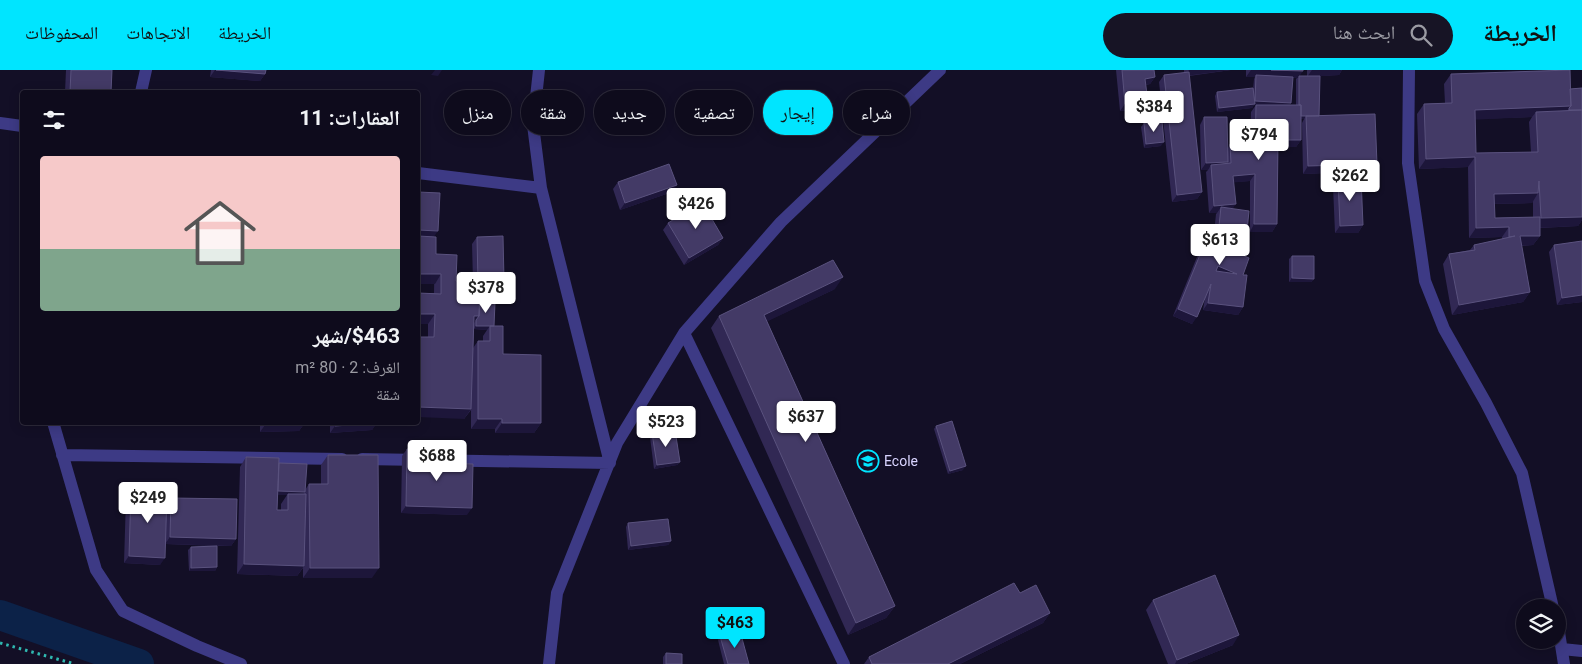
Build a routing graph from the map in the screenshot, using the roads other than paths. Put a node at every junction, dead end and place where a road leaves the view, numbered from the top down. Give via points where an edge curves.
1 (146, 70) edge
2 (539, 70) edge
3 (940, 70) edge
4 (1409, 70) edge
5 (141, 90) edge
6 (0, 123) edge
7 (20, 126) edge
8 (420, 173) edge
9 (541, 188) junction
10 (684, 333) junction
11 (54, 425) edge
12 (62, 455) junction
13 (610, 463) junction
14 (1551, 599) edge
15 (1562, 649) joint
16 (1582, 651) edge
17 (241, 664) edge
18 (549, 664) edge
19 (844, 664) edge
20 (1564, 664) edge

1 - 5 street
2 - 9 street via 533,124
3 - 10 street via 781,222
4 - 14 street via 1408,163 1425,282 1444,330 1522,472
6 - 7 street
8 - 9 street
9 - 13 street
10 - 13 street via 616,443
10 - 19 street
11 - 12 street
12 - 13 street
12 - 17 street via 96,570 123,611
13 - 18 street via 557,594
15 - 16 street
15 - 20 street

